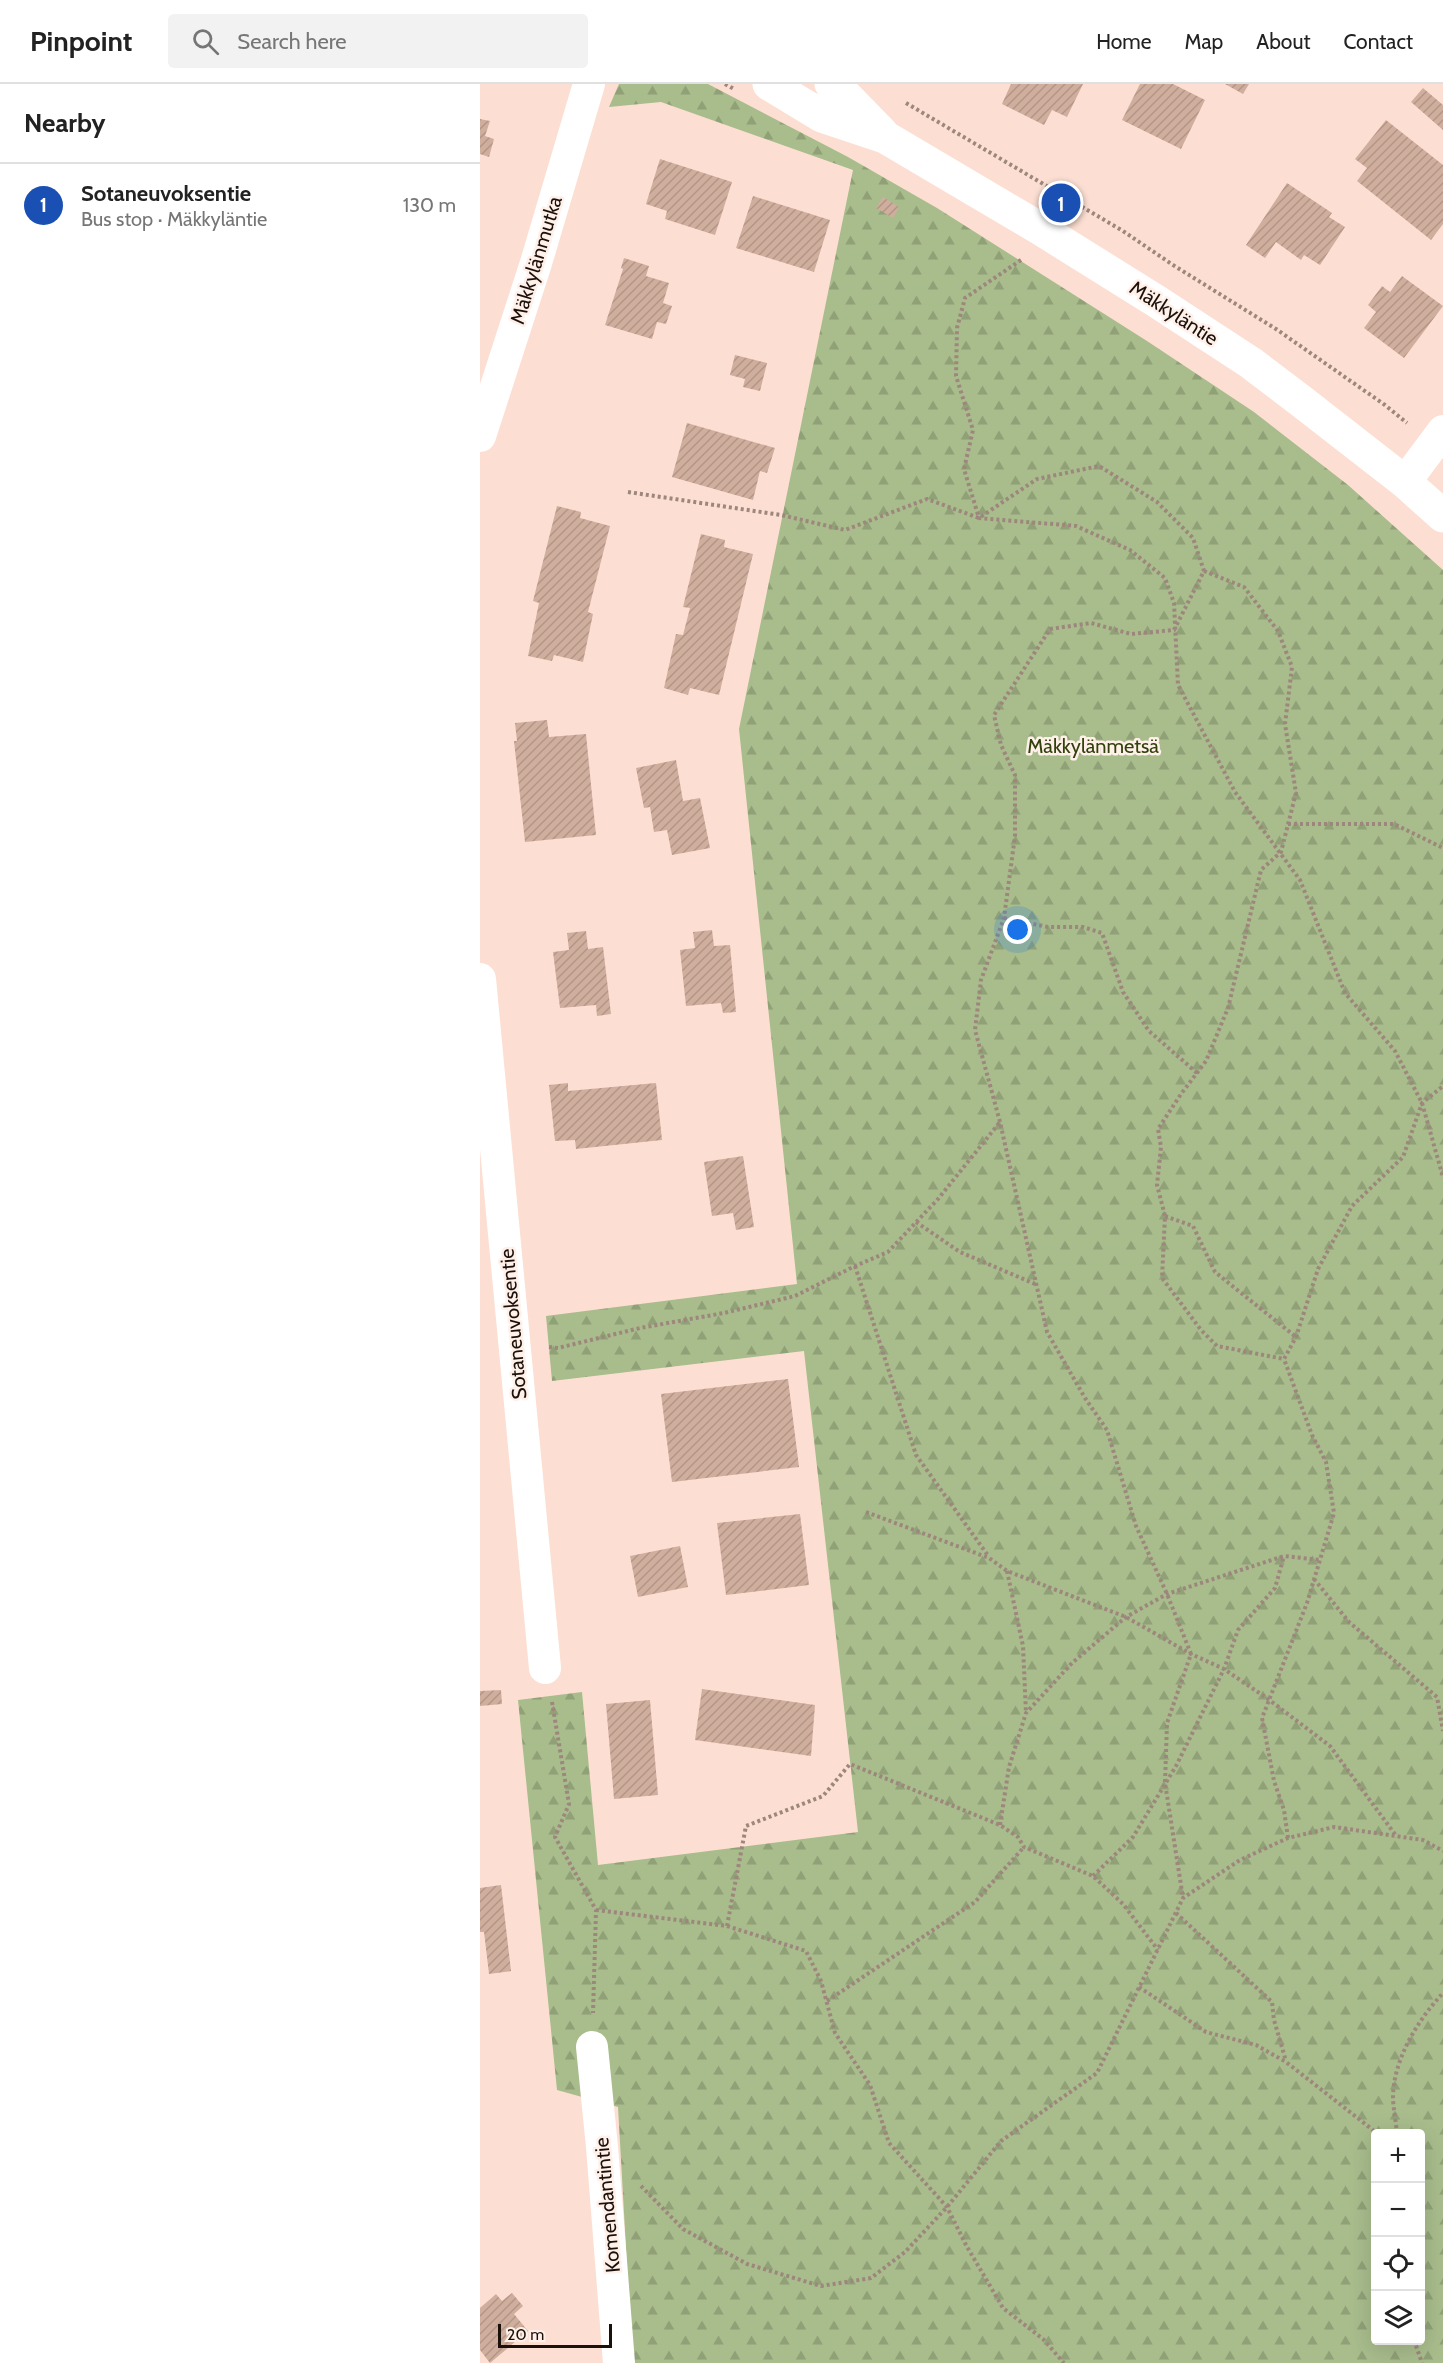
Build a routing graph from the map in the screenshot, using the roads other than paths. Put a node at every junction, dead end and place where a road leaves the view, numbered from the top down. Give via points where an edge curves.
1 (589, 84) edge
2 (769, 84) edge
3 (831, 84) edge
4 (885, 137) junction
5 (1443, 431) edge
6 (480, 436) edge
7 (1405, 482) junction
8 (1443, 516) edge
9 (480, 979) edge
10 (545, 1668) road end
11 (592, 2047) road end
12 (619, 2363) edge

1 - 6 street, Mäkkylänmutka
2 - 4 street, Mäkkyläntie via 822,116
3 - 4 street, Mäkkyläntie
4 - 7 street, Mäkkyläntie via 1039,228 1251,363
5 - 7 street
7 - 8 street, Mäkkyläntie
9 - 10 street, Sotaneuvoksentie
11 - 12 street, Komendantintie

